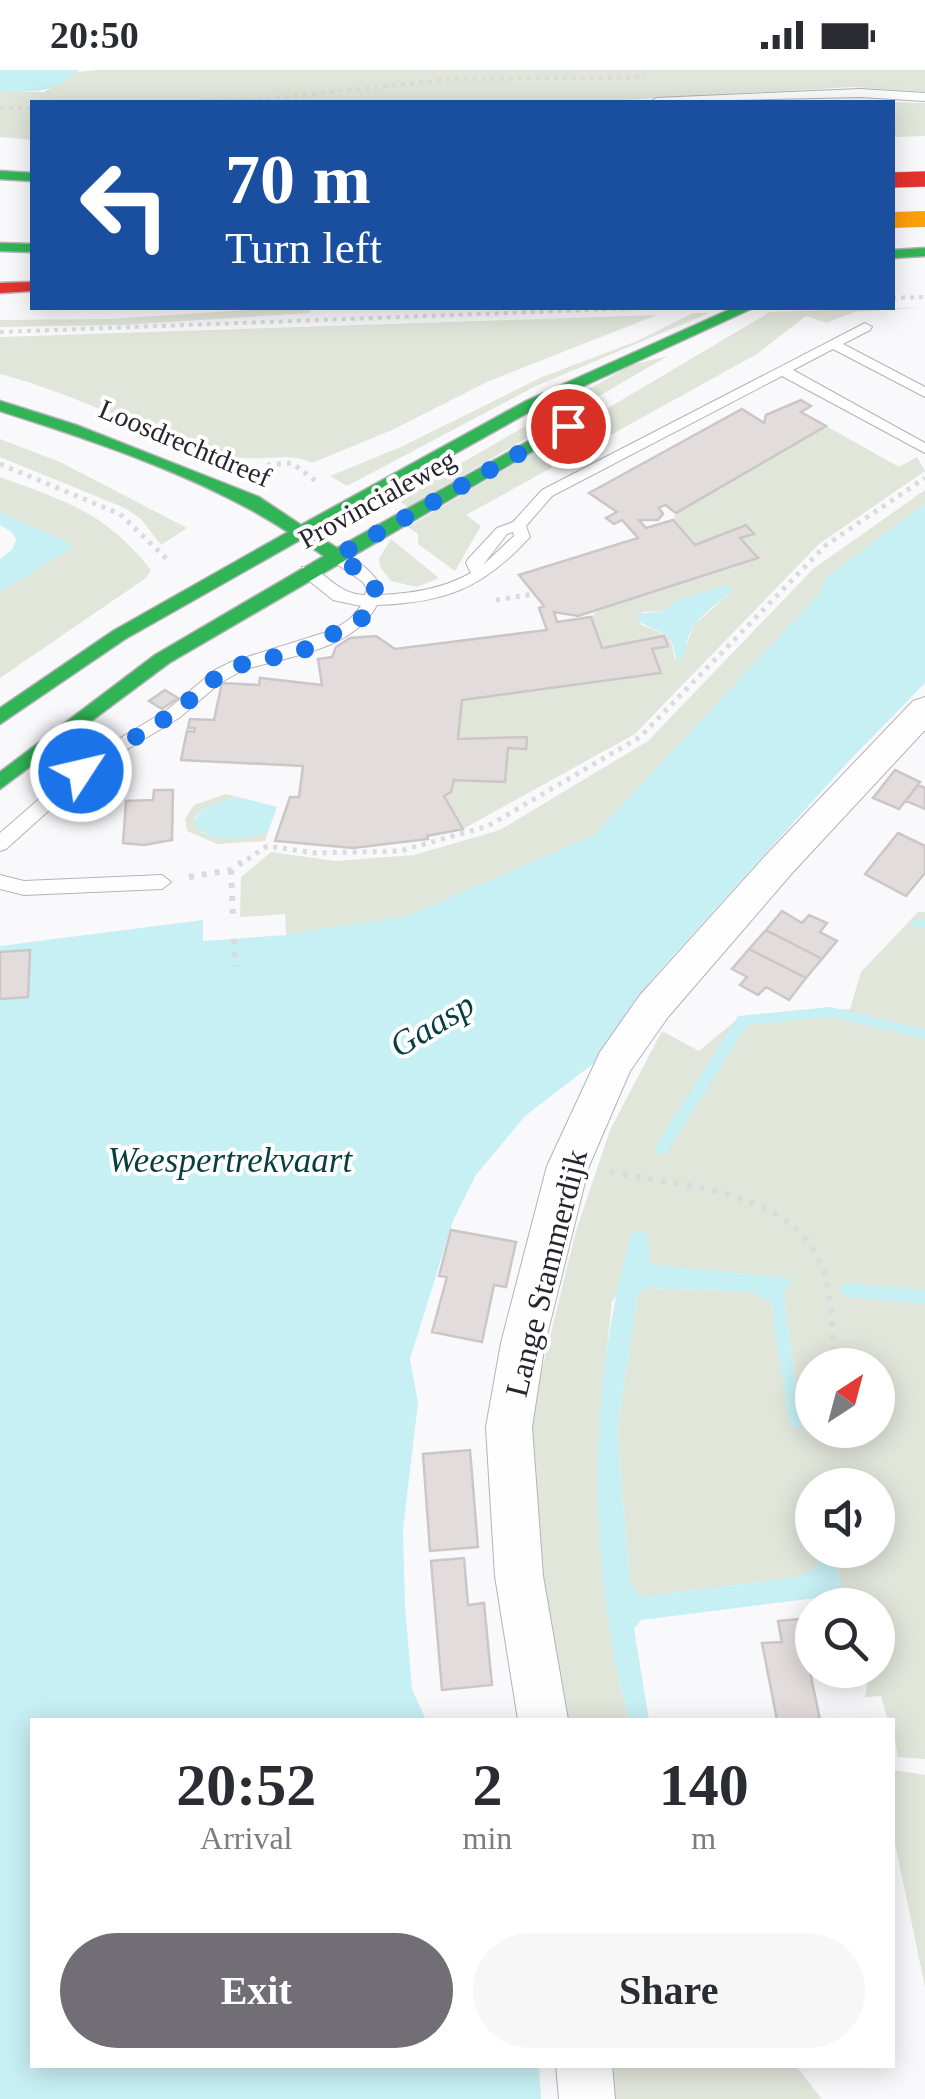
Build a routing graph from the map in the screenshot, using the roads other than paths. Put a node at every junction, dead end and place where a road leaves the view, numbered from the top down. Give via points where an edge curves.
1 (925, 97) edge
2 (701, 100) edge
3 (0, 175) edge
4 (30, 177) edge
5 (925, 178) edge
6 (895, 180) edge
7 (925, 204) edge
8 (925, 219) edge
9 (895, 220) edge
10 (895, 222) edge
11 (0, 224) edge
12 (30, 225) edge
13 (0, 248) edge
14 (30, 248) edge
15 (925, 252) edge
16 (895, 254) edge
17 (0, 288) edge
18 (30, 288) edge
19 (740, 310) edge
20 (741, 310) edge
21 (865, 327) dead end
22 (832, 344) junction
23 (782, 370) junction
24 (652, 375) dead end
25 (925, 393) edge
26 (0, 406) edge
27 (568, 426) dead end
28 (0, 427) edge
29 (925, 449) edge
30 (100, 466) dead end
31 (302, 533) junction
32 (246, 538) dead end
33 (269, 550) junction
34 (337, 556) junction
35 (308, 571) junction
36 (373, 600) junction
37 (925, 709) edge
38 (0, 717) edge
39 (0, 782) edge
40 (0, 844) edge
41 (0, 882) edge
42 (162, 882) road end
43 (543, 1718) edge
44 (584, 2068) edge
45 (587, 2099) edge

1 - 2 lane
3 - 4 main road
5 - 6 main road, bridge
7 - 9 main road
8 - 10 main road, bridge
11 - 12 main road
13 - 14 main road
15 - 16 main road
17 - 18 main road
19 - 31 main road, Provincialeweg via 532,404
20 - 24 main road, Provincialeweg
21 - 22 lane
22 - 23 lane
22 - 25 lane
23 - 29 lane
23 - 36 lane via 548,493 518,525 522,537 493,570 458,589 414,600
26 - 31 main road, Loosdrechtdreef via 254,501
27 - 34 main road, Provincialeweg
28 - 30 main road, Loosdrechtdreef
31 - 33 main road, Provincialeweg
31 - 34 main road, Loosdrechtdreef
32 - 33 main road, Loosdrechtdreef
33 - 35 main road, Loosdrechtdreef
33 - 38 main road, Provincialeweg via 119,635
34 - 35 main road, Provincialeweg
34 - 36 lane via 370,578
35 - 36 lane via 340,597
35 - 39 main road, Provincialeweg via 118,689
36 - 40 lane via 362,618 302,651 235,666 202,687 182,708 61,786
37 - 43 street, Lange Stammerdijk via 654,1006 614,1063 570,1162 508,1427 519,1576
41 - 42 lane via 24,888
44 - 45 street

